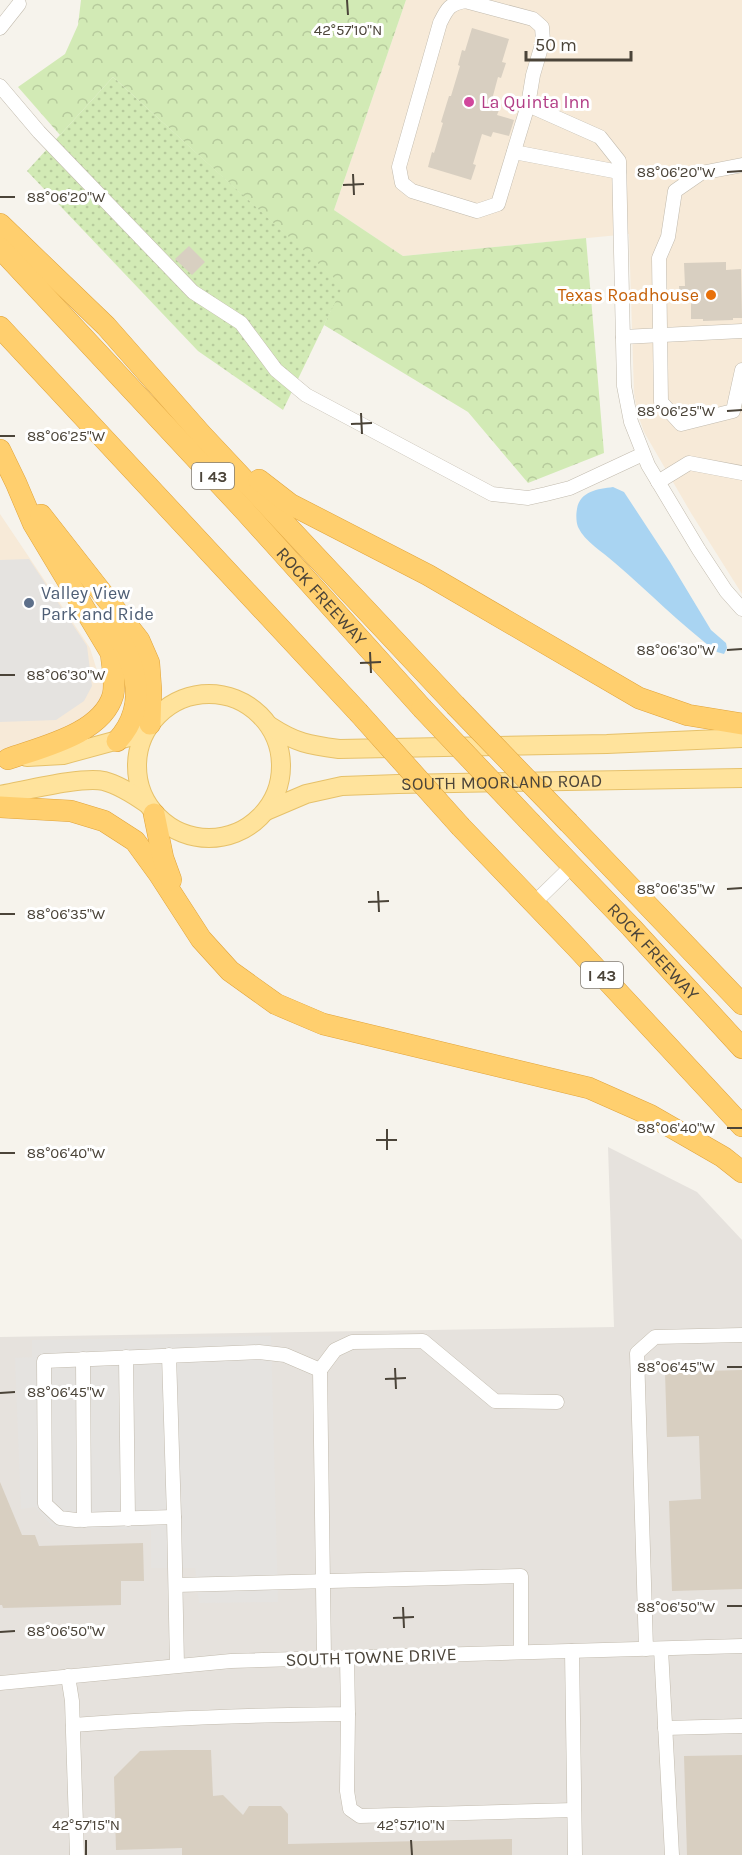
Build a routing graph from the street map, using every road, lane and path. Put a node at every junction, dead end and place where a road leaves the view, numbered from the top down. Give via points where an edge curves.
1 (19, 4) dead end
2 (0, 28) edge
3 (0, 86) edge
4 (528, 105) junction
5 (514, 152) junction
6 (742, 165) edge
7 (619, 167) junction
8 (0, 224) edge
9 (0, 248) edge
10 (0, 327) edge
11 (742, 331) edge
12 (660, 335) junction
13 (623, 337) junction
14 (742, 370) edge
15 (201, 434) junction
16 (0, 450) edge
17 (643, 454) junction
18 (742, 473) edge
19 (658, 482) junction
20 (16, 483) junction
21 (57, 535) junction
22 (742, 609) edge
23 (742, 724) edge
24 (270, 726) junction
25 (147, 728) junction
26 (742, 738) edge
27 (117, 741) junction
28 (4, 759) edge
29 (742, 778) edge
30 (0, 795) edge
31 (0, 807) edge
32 (150, 808) junction
33 (266, 811) junction
34 (572, 866) junction
35 (534, 903) junction
36 (181, 909) junction
37 (742, 1004) edge
38 (742, 1048) edge
39 (742, 1126) edge
40 (742, 1172) edge
41 (742, 1335) edge
42 (169, 1356) junction
43 (126, 1357) junction
44 (83, 1359) junction
45 (320, 1370) junction
46 (557, 1402) dead end
47 (174, 1517) junction
48 (128, 1519) junction
49 (84, 1520) junction
50 (323, 1580) junction
51 (176, 1585) junction
52 (742, 1646) edge
53 (646, 1649) junction
54 (661, 1649) junction
55 (572, 1651) junction
56 (521, 1652) junction
57 (347, 1657) junction
58 (324, 1658) junction
59 (177, 1665) junction
60 (68, 1676) junction
61 (0, 1683) edge
62 (348, 1714) junction
63 (73, 1725) junction
64 (742, 1726) edge
65 (665, 1728) junction
66 (574, 1810) junction
67 (77, 1855) edge
68 (575, 1855) edge
69 (672, 1855) edge

1 - 2 street
3 - 17 street via 185,285 241,323 276,370 306,395 492,494 528,498 570,488
4 - 5 street
4 - 5 street via 543,41 542,27 525,16 465,1 454,3 447,9 437,34 399,167 402,183 412,191 477,211 498,204
4 - 7 street via 600,137
5 - 7 street
6 - 12 street via 701,172 675,191 668,237 659,258
7 - 13 street
8 - 15 highway via 106,326
9 - 34 highway, ROCK FREEWAY / I 43, bridge
10 - 35 highway, I 43, bridge
11 - 12 street
12 - 13 street
12 - 14 street via 661,402 681,424 733,411
13 - 17 street via 625,395
15 - 23 highway via 290,504 428,575 639,698 688,715
15 - 37 highway, bridge
16 - 20 highway
17 - 19 street
18 - 19 street via 689,463
19 - 22 street via 726,591
20 - 21 highway
20 - 28 highway via 33,524 111,653 114,676 106,712 82,731
21 - 25 highway via 140,640 149,663
21 - 27 highway via 122,640 135,677 132,720
24 - 25 main road via 254,709 234,697 210,693 187,696 166,707
24 - 26 main road, SOUTH MOORLAND ROAD via 308,745 339,749
24 - 33 main road via 279,747 282,769 277,791
25 - 27 main road
25 - 32 main road via 137,755 138,779
27 - 28 main road via 63,755
29 - 33 main road, SOUTH MOORLAND ROAD via 342,786 306,794
30 - 32 main road via 102,780 122,788
31 - 36 highway via 71,811 104,821 135,841
32 - 33 main road via 171,828 211,839 232,835
32 - 36 highway
34 - 35 street
34 - 38 highway, ROCK FREEWAY / I 43
35 - 39 highway, I 43
36 - 40 highway via 230,971 276,1004 323,1024 589,1088 650,1115
41 - 53 street via 655,1338 637,1353
42 - 43 street
42 - 45 street via 259,1352 285,1355
42 - 47 street
43 - 44 street
43 - 48 street
44 - 49 street
44 - 49 street via 44,1361 45,1504 60,1518
45 - 46 street via 335,1350 352,1342 423,1341 495,1401
45 - 50 street
47 - 48 street
47 - 51 street
48 - 49 street
50 - 51 street
50 - 56 street via 521,1576
50 - 58 street
51 - 59 street
52 - 54 street, SOUTH TOWNE DRIVE
53 - 54 street, SOUTH TOWNE DRIVE
53 - 55 street, SOUTH TOWNE DRIVE
54 - 65 street
55 - 56 street, SOUTH TOWNE DRIVE
55 - 66 street
56 - 57 street, SOUTH TOWNE DRIVE
57 - 58 street, SOUTH TOWNE DRIVE
57 - 62 street
58 - 59 street, SOUTH TOWNE DRIVE
59 - 60 street, SOUTH TOWNE DRIVE
60 - 61 street, SOUTH TOWNE DRIVE
60 - 63 street
62 - 63 street
62 - 66 street via 347,1791 350,1809 360,1816
63 - 67 street
64 - 65 street
65 - 69 street
66 - 68 street

